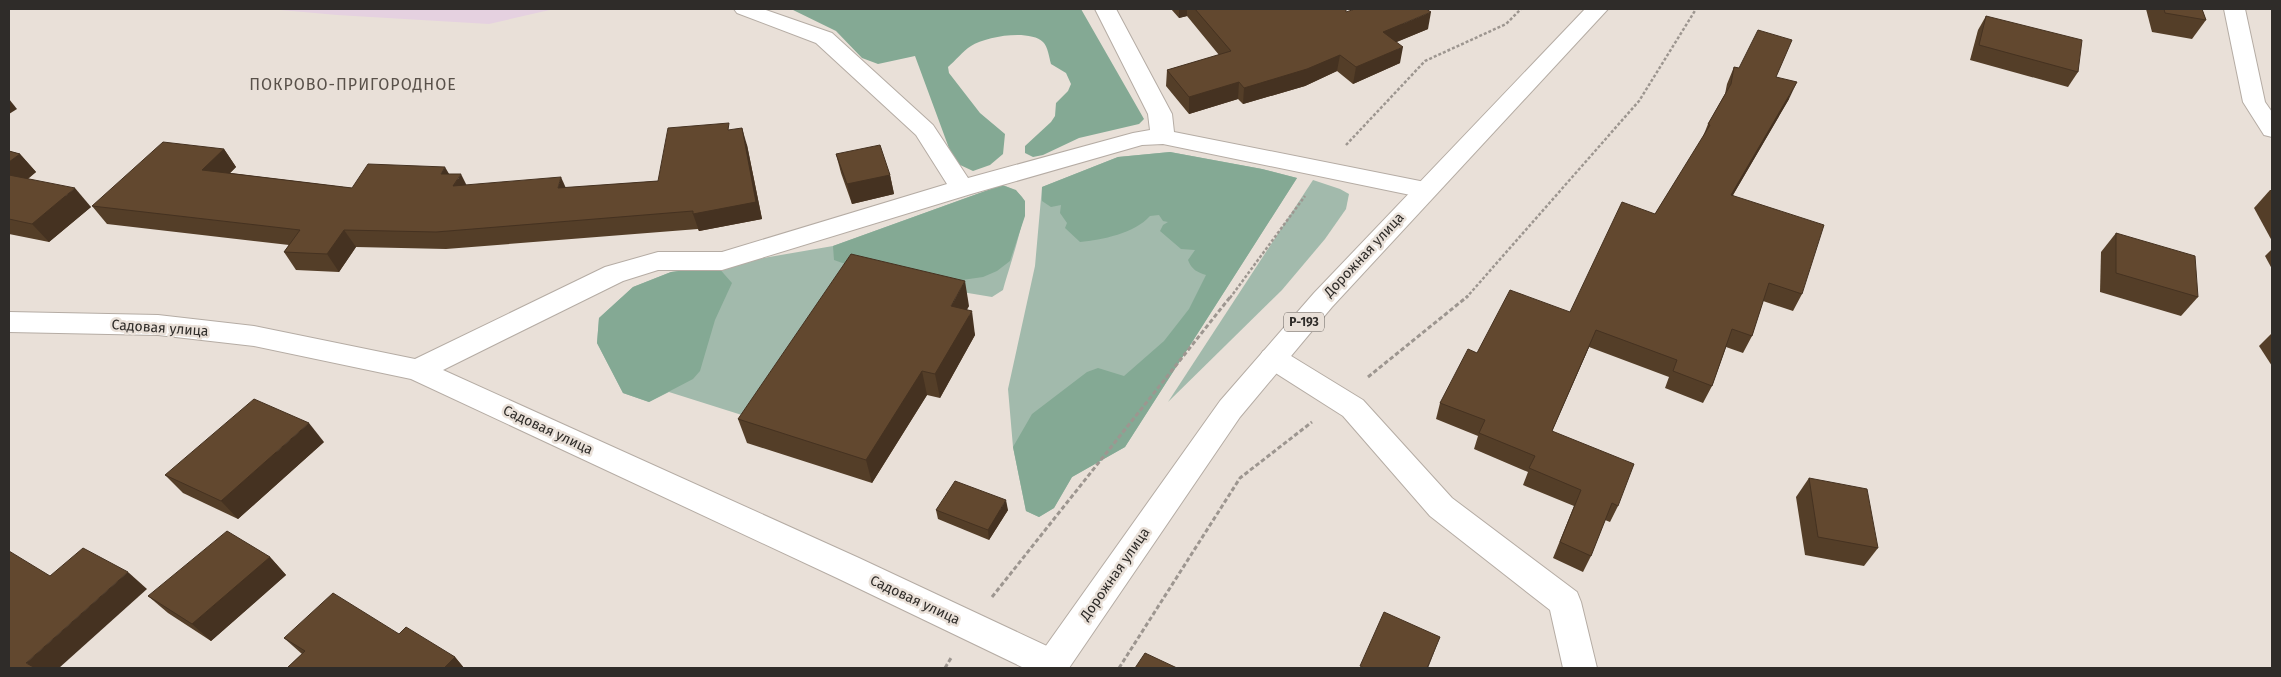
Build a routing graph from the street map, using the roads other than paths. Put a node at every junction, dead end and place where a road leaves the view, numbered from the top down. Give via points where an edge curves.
1 (744, 9) edge
2 (1106, 9) edge
3 (1597, 9) edge
4 (2234, 9) edge
5 (2272, 130) edge
6 (1164, 136) junction
7 (962, 188) junction
8 (1425, 190) junction
9 (9, 322) edge
10 (1273, 358) junction
11 (418, 370) junction
12 (1051, 667) edge
13 (1580, 668) edge

1 - 7 street via 824,38 925,130
2 - 6 street via 1160,114
3 - 8 street, Дорожная улица / Р-193
4 - 5 street via 2254,102
6 - 7 street via 1140,138
6 - 8 street
7 - 11 street via 722,261 658,261 614,274
8 - 10 street, Дорожная улица / Р-193
9 - 11 street, Садовая улица via 158,325 254,336
10 - 12 street, Дорожная улица / Р-193 via 1230,409
10 - 13 street via 1353,408 1441,507 1565,602
11 - 12 street, Садовая улица via 970,625

